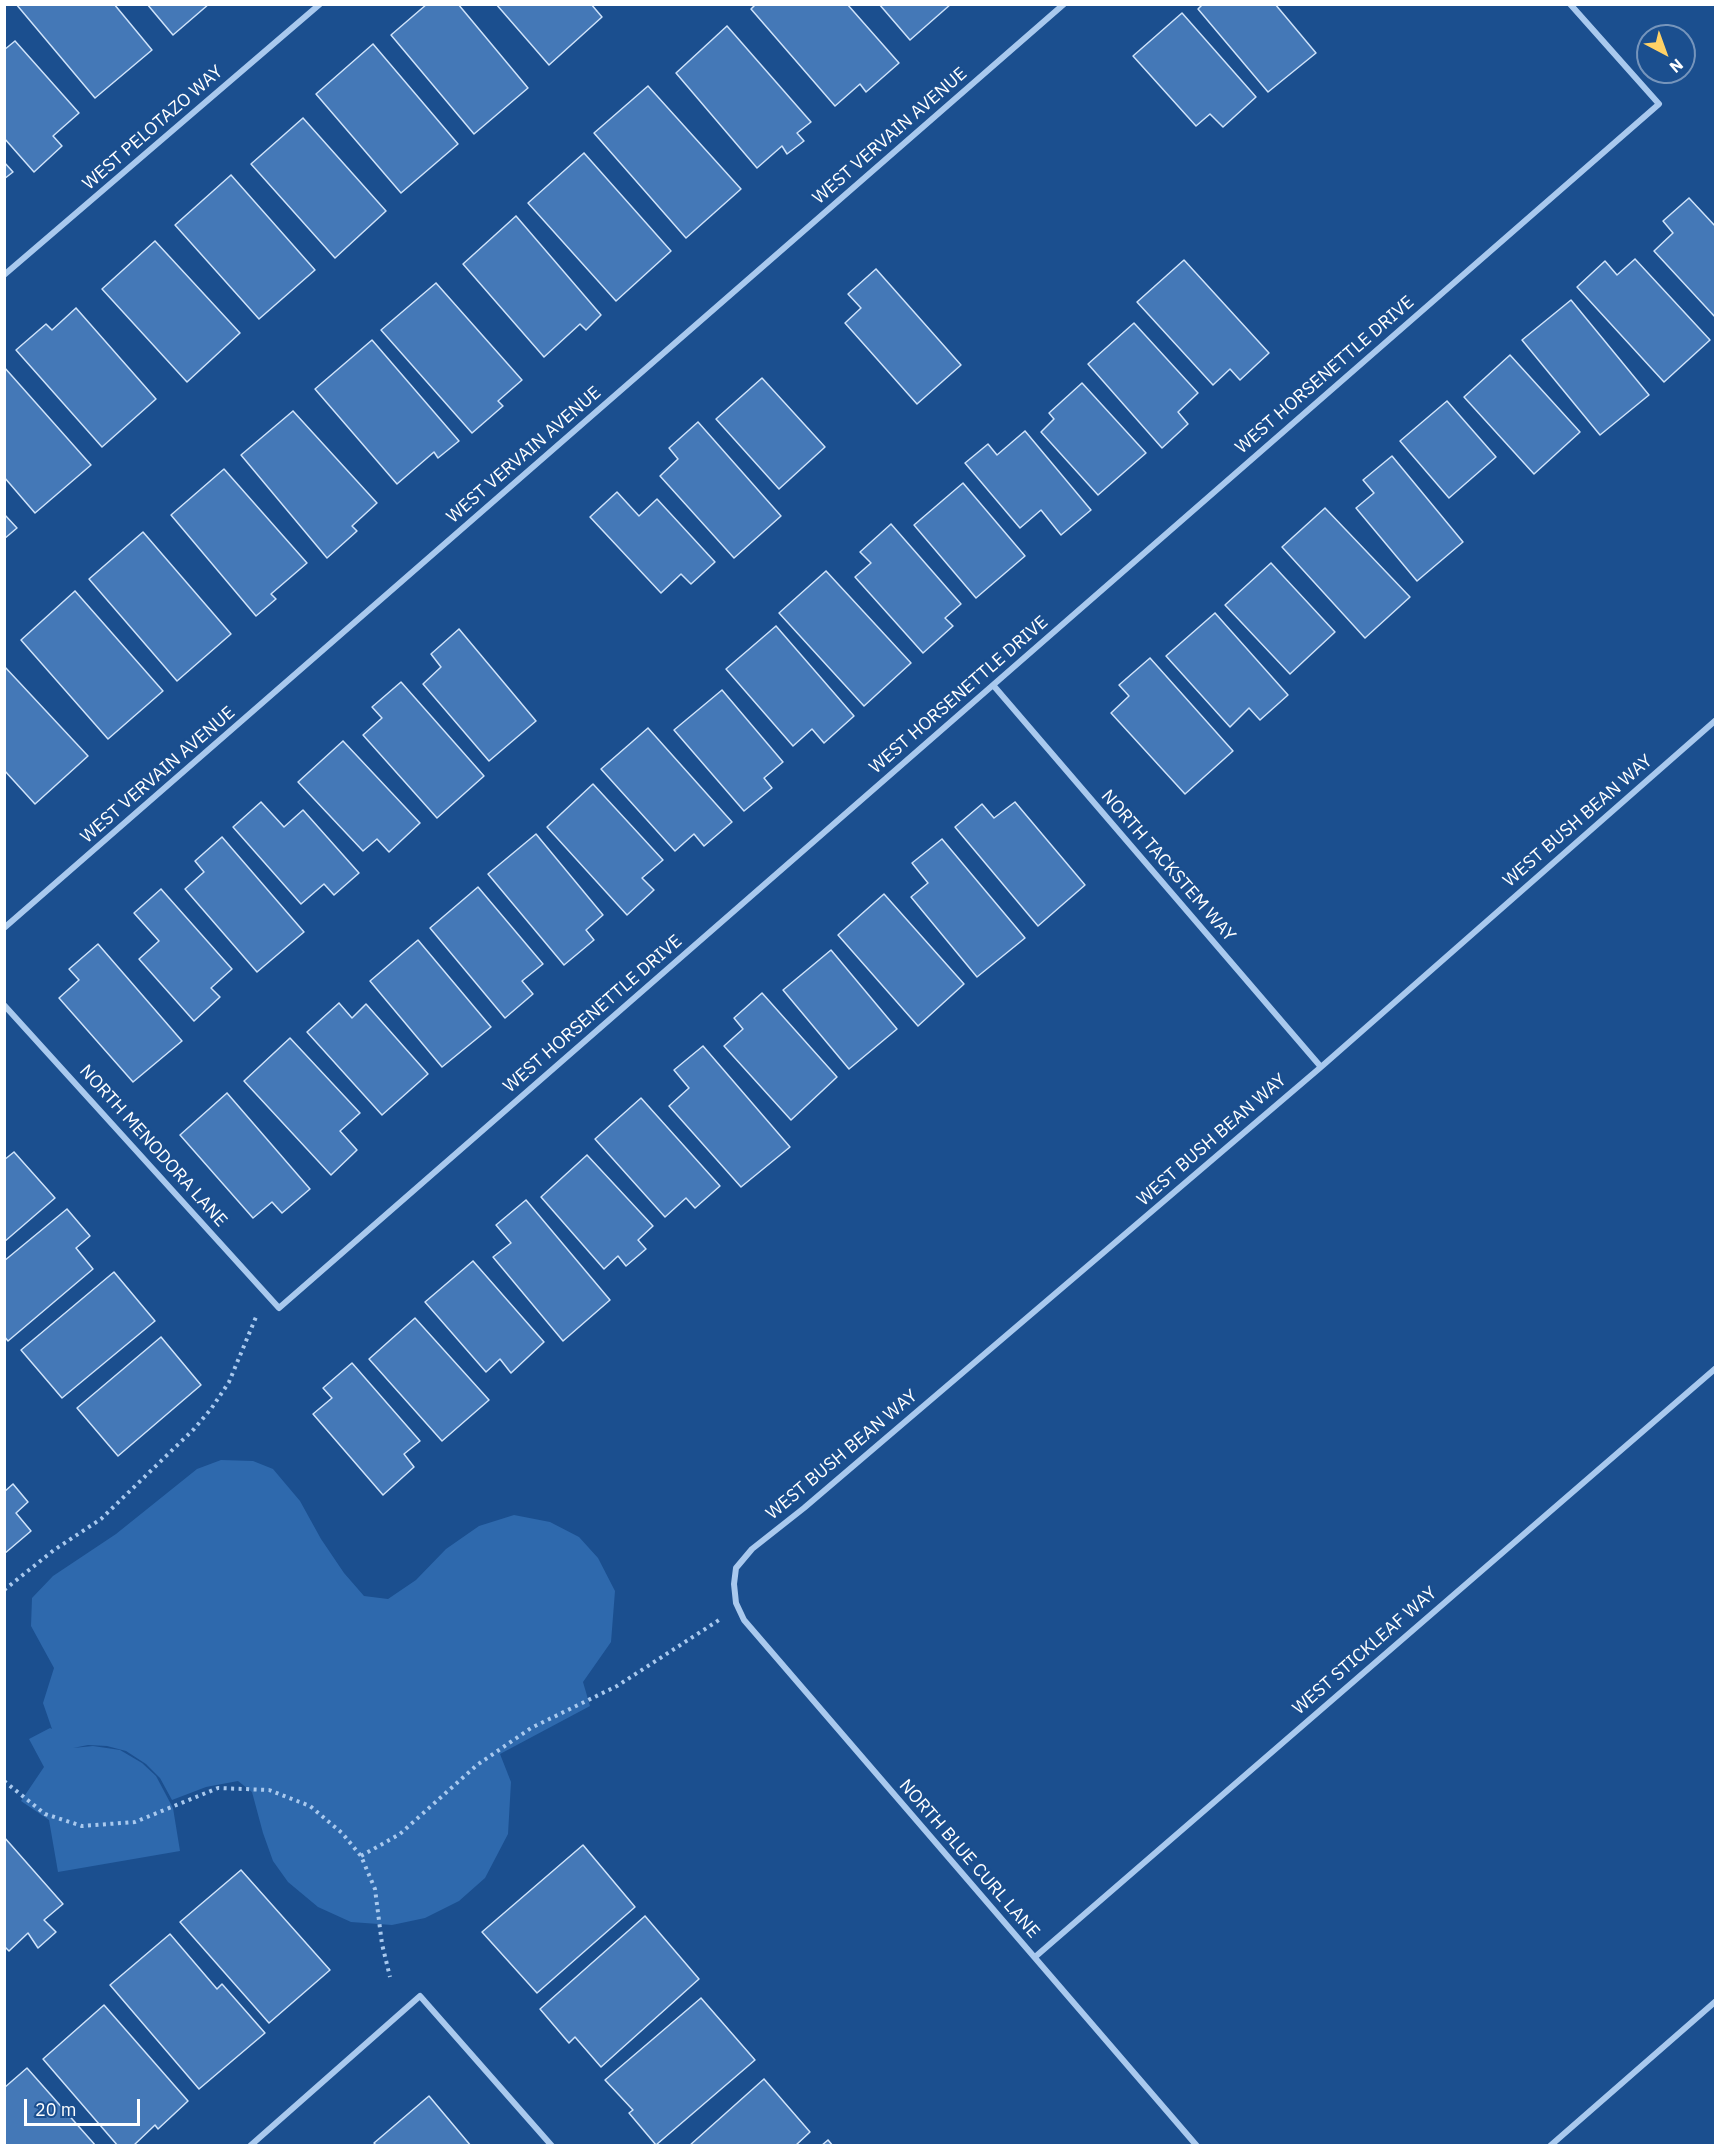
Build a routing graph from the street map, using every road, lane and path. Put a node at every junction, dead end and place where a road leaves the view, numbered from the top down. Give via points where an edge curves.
1 (320, 4) edge
2 (1064, 4) edge
3 (1570, 4) edge
4 (4, 275) edge
5 (993, 686) junction
6 (1716, 720) edge
7 (4, 928) edge
8 (4, 1005) edge
9 (1321, 1067) junction
10 (267, 1295) junction
11 (279, 1308) joint
12 (1716, 1368) edge
13 (734, 1584) joint
14 (4, 1590) edge
15 (737, 1608) junction
16 (4, 1780) edge
17 (361, 1856) junction
18 (1035, 1958) junction
19 (390, 1977) dead end
20 (1716, 2001) edge
21 (250, 2145) edge
22 (552, 2145) edge
23 (1197, 2145) edge
24 (1550, 2145) edge

1 - 4 street, WEST PELOTAZO WAY
2 - 7 street, WEST VERVAIN AVENUE
3 - 5 street, WEST HORSENETTLE DRIVE via 1659,104
5 - 9 street, NORTH TACKSTEM WAY
5 - 11 street, WEST HORSENETTLE DRIVE
6 - 9 street, WEST BUSH BEAN WAY
8 - 10 street, NORTH MENODORA LANE
9 - 13 street, WEST BUSH BEAN WAY via 752,1549 736,1568
10 - 11 street, NORTH MENODORA LANE
10 - 14 path via 229,1382 211,1409 101,1519
12 - 18 street, WEST STICKLEAF WAY
13 - 15 street, NORTH BLUE CURL LANE
15 - 17 path via 617,1686 531,1728 477,1765 399,1834
15 - 18 street, NORTH BLUE CURL LANE
16 - 17 path via 45,1814 82,1826 135,1822 218,1788 269,1790 310,1806 342,1833
17 - 19 path via 375,1889
18 - 23 street, NORTH BLUE CURL LANE
20 - 24 street
21 - 22 street via 420,1996

